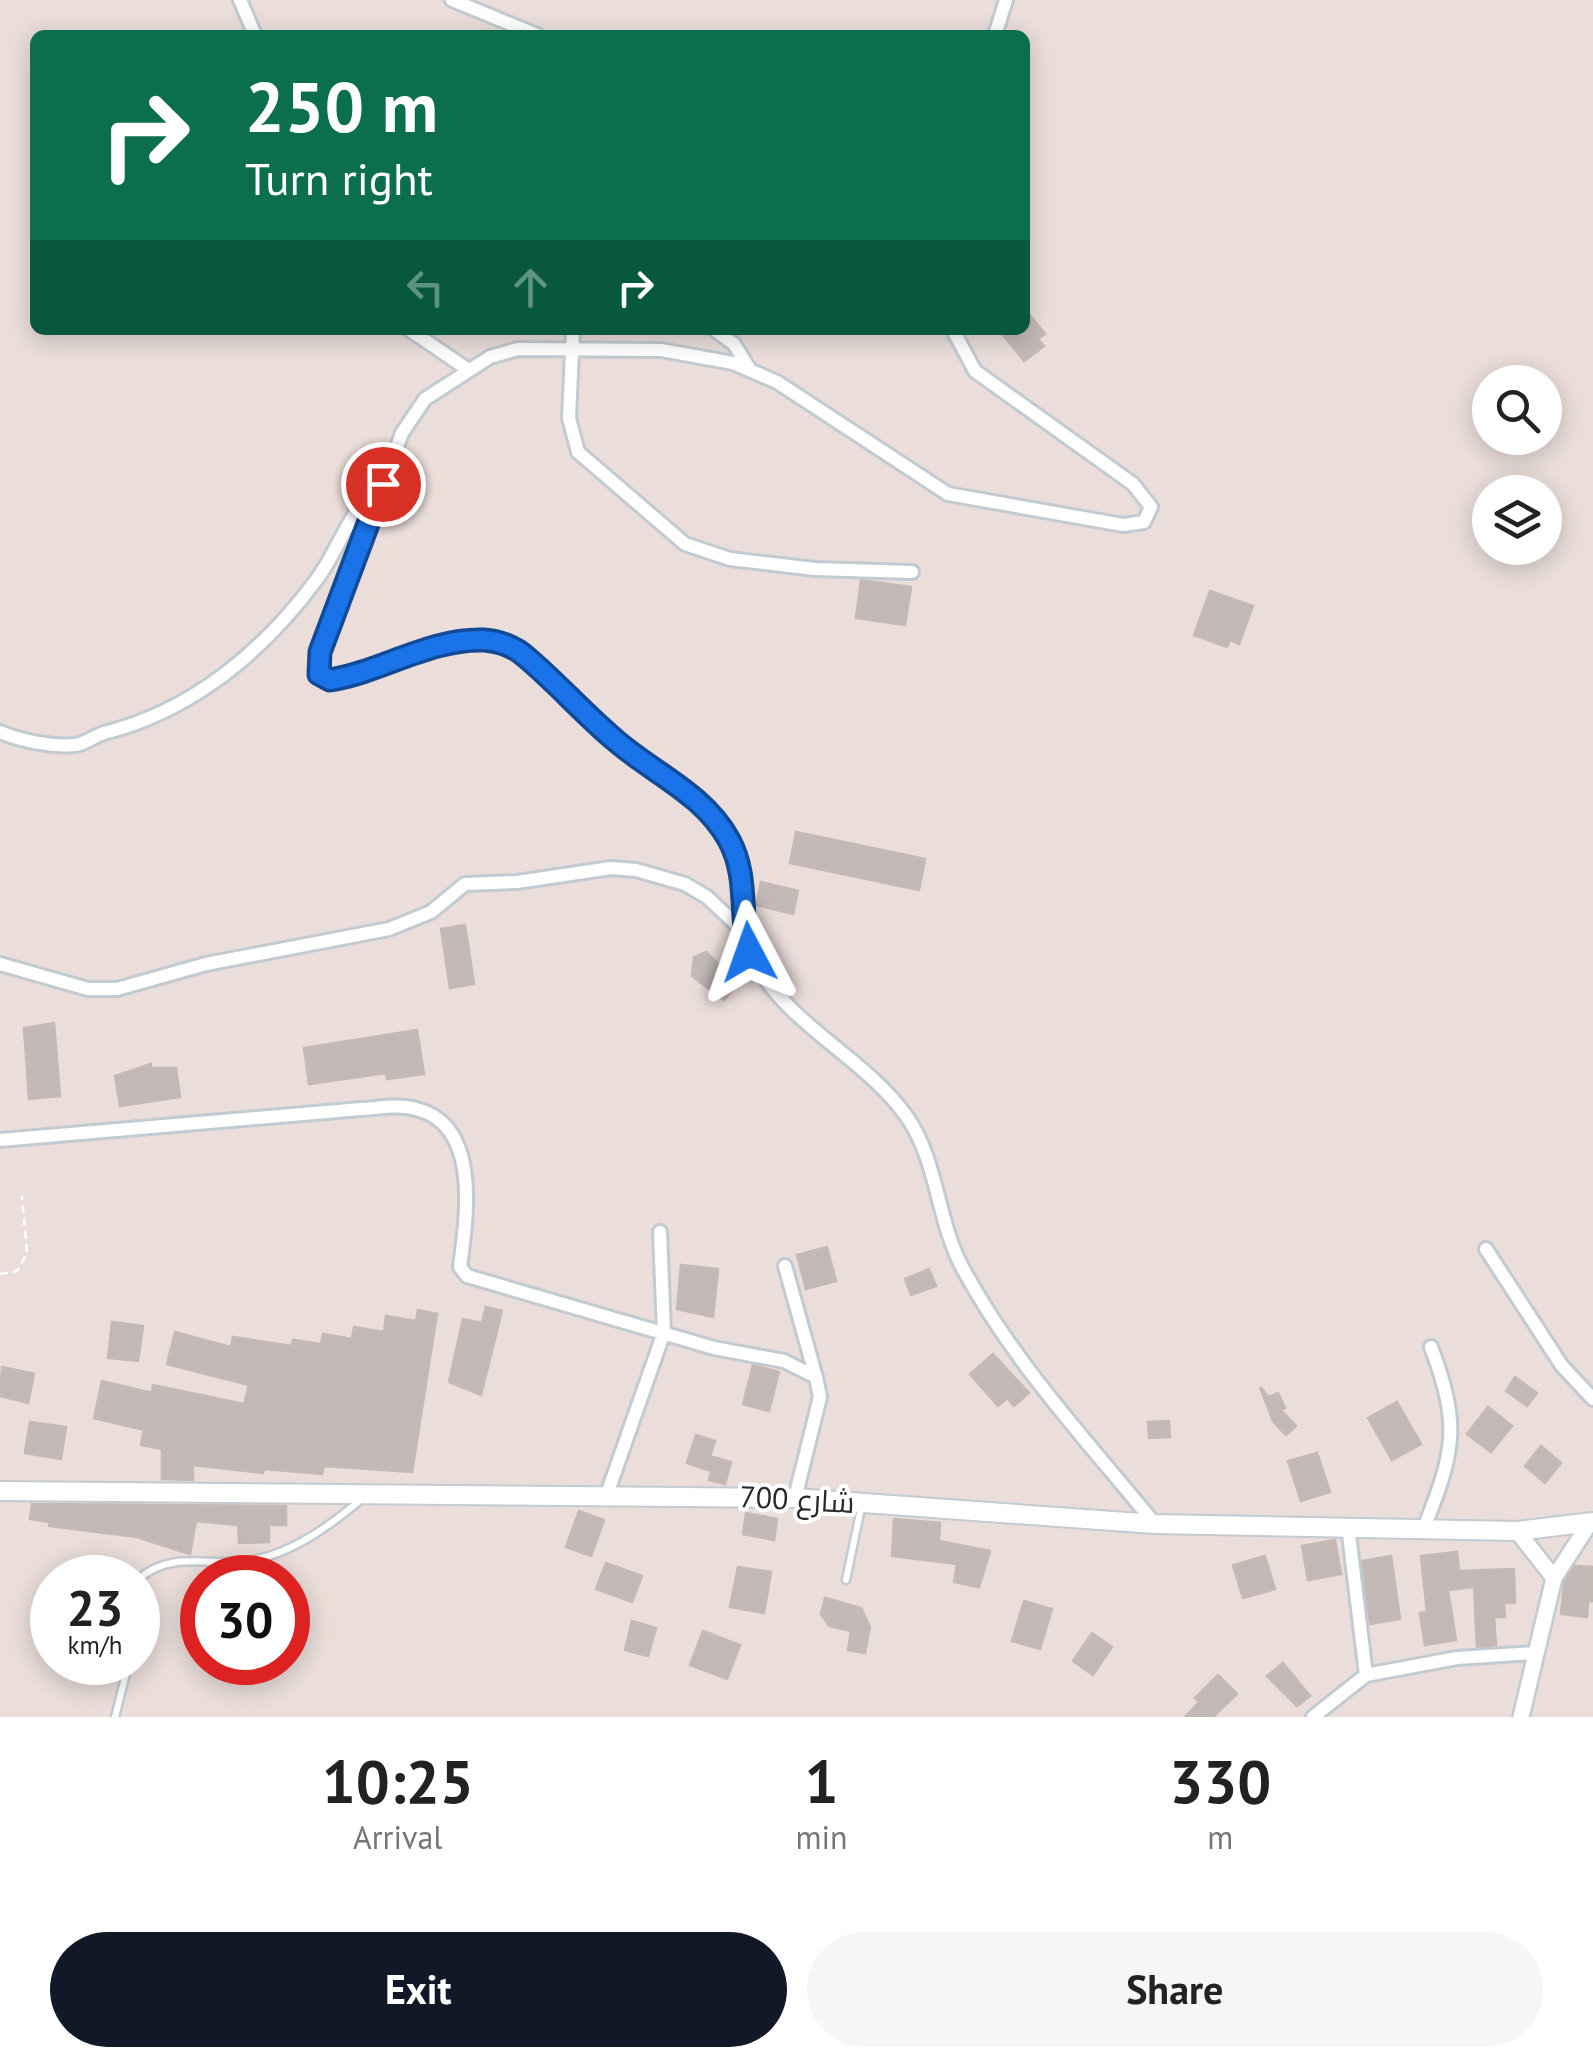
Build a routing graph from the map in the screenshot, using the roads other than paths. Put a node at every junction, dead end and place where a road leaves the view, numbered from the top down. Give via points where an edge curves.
1 (240, 0) edge
2 (452, 0) edge
3 (1006, 0) edge
4 (253, 30) edge
5 (526, 30) edge
6 (996, 30) edge
7 (417, 335) edge
8 (572, 335) edge
9 (722, 335) edge
10 (956, 335) edge
11 (570, 350) junction
12 (467, 370) junction
13 (750, 370) junction
14 (383, 484) junction
15 (912, 572) dead end
16 (0, 732) edge
17 (744, 932) junction
18 (0, 964) edge
19 (0, 1140) edge
20 (660, 1232) dead end
21 (1486, 1249) dead end
22 (785, 1266) dead end
23 (664, 1332) junction
24 (1431, 1347) dead end
25 (816, 1376) junction
26 (1593, 1399) edge
27 (0, 1491) edge
28 (607, 1494) junction
29 (364, 1498) junction
30 (795, 1498) junction
31 (862, 1503) junction
32 (1591, 1523) edge
33 (1156, 1524) junction
34 (1348, 1526) junction
35 (1424, 1528) junction
36 (1517, 1531) junction
37 (160, 1564) edge
38 (1554, 1578) junction
39 (846, 1580) dead end
40 (1534, 1653) junction
41 (1366, 1675) junction
42 (123, 1685) edge
43 (115, 1717) edge
44 (1313, 1717) edge
45 (1521, 1717) edge

1 - 4 street
2 - 5 street
3 - 6 street
7 - 12 street
8 - 11 street
9 - 13 street
10 - 13 street via 975,371 1132,484 1151,507 1144,522 1123,525 948,494
11 - 12 street via 518,349
11 - 13 street via 661,350
11 - 15 street via 569,418 578,452 685,544 730,560
12 - 14 street via 414,410
14 - 16 street via 357,508 304,597 208,688 155,718 79,745
14 - 17 street via 320,652 319,674 340,678 464,642 508,645 719,824 744,886
17 - 18 street via 684,884 611,868 464,884 431,912 390,929 206,964 116,990 88,989
17 - 33 street via 769,984 905,1114 920,1138 944,1229 985,1308 1063,1416
19 - 23 street via 418,1109 442,1124 464,1170 462,1272 510,1292
20 - 23 street
21 - 26 street via 1562,1366
22 - 25 street
23 - 25 street via 784,1361
23 - 28 street
24 - 35 street via 1446,1388 1450,1463
25 - 30 street via 820,1397
27 - 29 main road, شارع 700
28 - 29 main road, شارع 700
28 - 30 main road, شارع 700
29 - 37 lane via 333,1523 254,1560
30 - 31 main road, شارع 700
31 - 33 main road, شارع 700
31 - 39 lane
32 - 36 main road, شارع 700
32 - 38 street
33 - 34 main road, شارع 700
34 - 35 main road, شارع 700
34 - 41 street
35 - 36 main road, شارع 700
36 - 38 street
38 - 40 street
40 - 41 street via 1457,1658
40 - 45 street
41 - 44 street
42 - 43 lane

